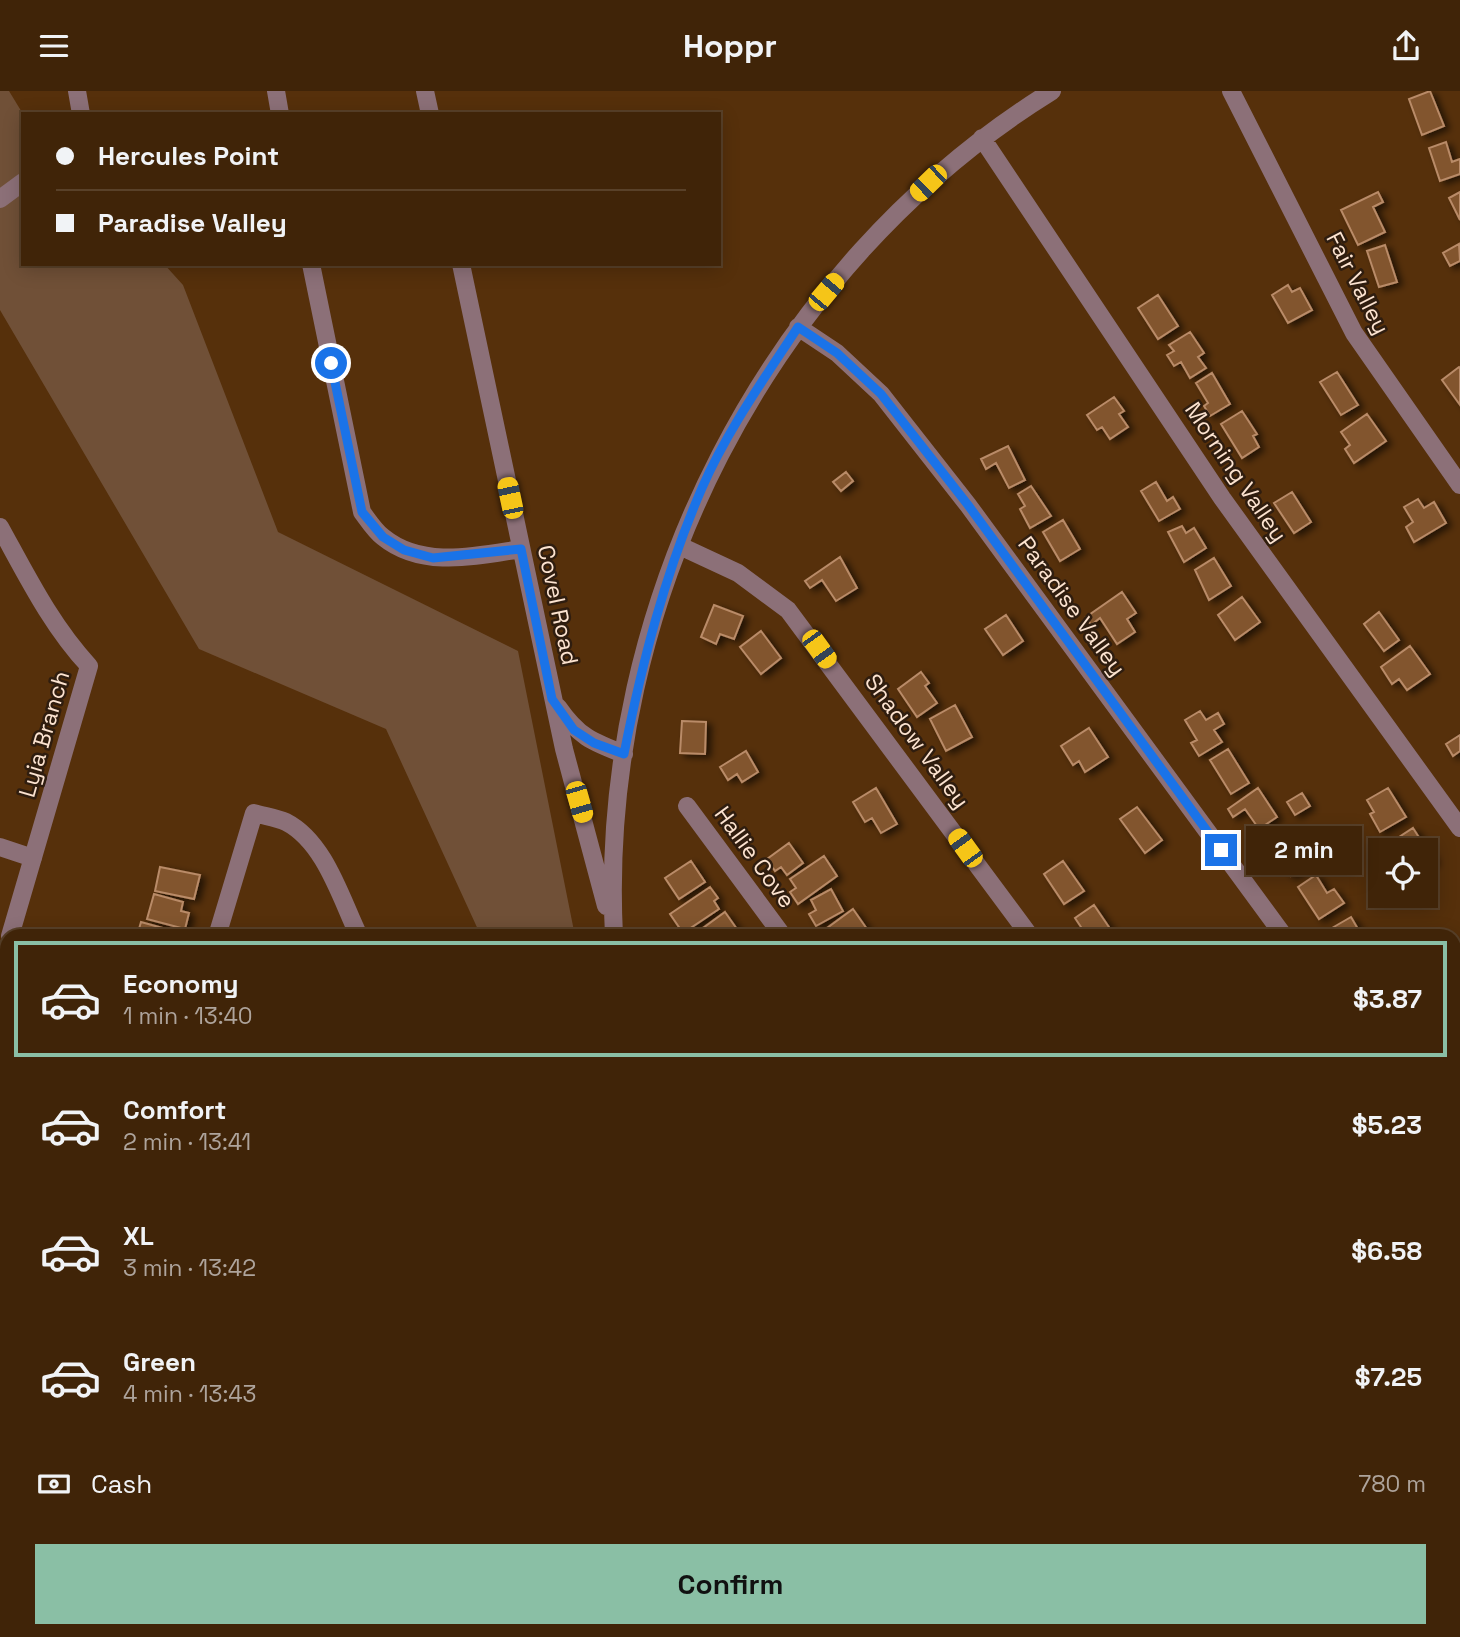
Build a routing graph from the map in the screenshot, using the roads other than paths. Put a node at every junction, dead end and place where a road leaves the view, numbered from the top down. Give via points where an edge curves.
1 (77, 91) edge
2 (276, 91) edge
3 (425, 91) edge
4 (1052, 91) edge
5 (1231, 91) edge
6 (81, 112) edge
7 (280, 112) edge
8 (430, 112) edge
9 (982, 138) junction
10 (21, 183) edge
11 (0, 199) edge
12 (311, 266) edge
13 (461, 266) edge
14 (798, 327) junction
15 (1460, 485) edge
16 (0, 527) edge
17 (680, 546) junction
18 (521, 549) junction
19 (552, 699) junction
20 (624, 754) junction
21 (687, 806) dead end
22 (1460, 828) edge
23 (0, 847) edge
24 (33, 858) junction
25 (12, 929) edge
26 (219, 929) edge
27 (356, 929) edge
28 (612, 929) edge
29 (614, 929) edge
30 (778, 929) edge
31 (1025, 929) edge
32 (1279, 929) edge

1 - 6 street
2 - 7 street
3 - 8 street
4 - 9 street
5 - 15 street, Fair Valley via 1354,333
9 - 14 street via 874,235
9 - 22 street, Morning Valley via 1223,498
10 - 11 street
12 - 18 street via 362,512 383,537 404,550 433,558
13 - 18 street, Covel Road
14 - 17 street via 749,401 708,477
14 - 32 street, Paradise Valley via 864,376 889,404
16 - 24 street, Lyia Branch via 49,614 89,666
17 - 20 street via 651,633
17 - 31 street, Shadow Valley via 738,573 788,610
18 - 19 street, Covel Road
19 - 20 street, Covel Road via 574,730
19 - 28 street
20 - 29 street via 613,850
21 - 30 street, Hallie Cove
23 - 24 street
24 - 25 street, Lyia Branch
26 - 27 street via 254,813 285,822 304,836 324,863

